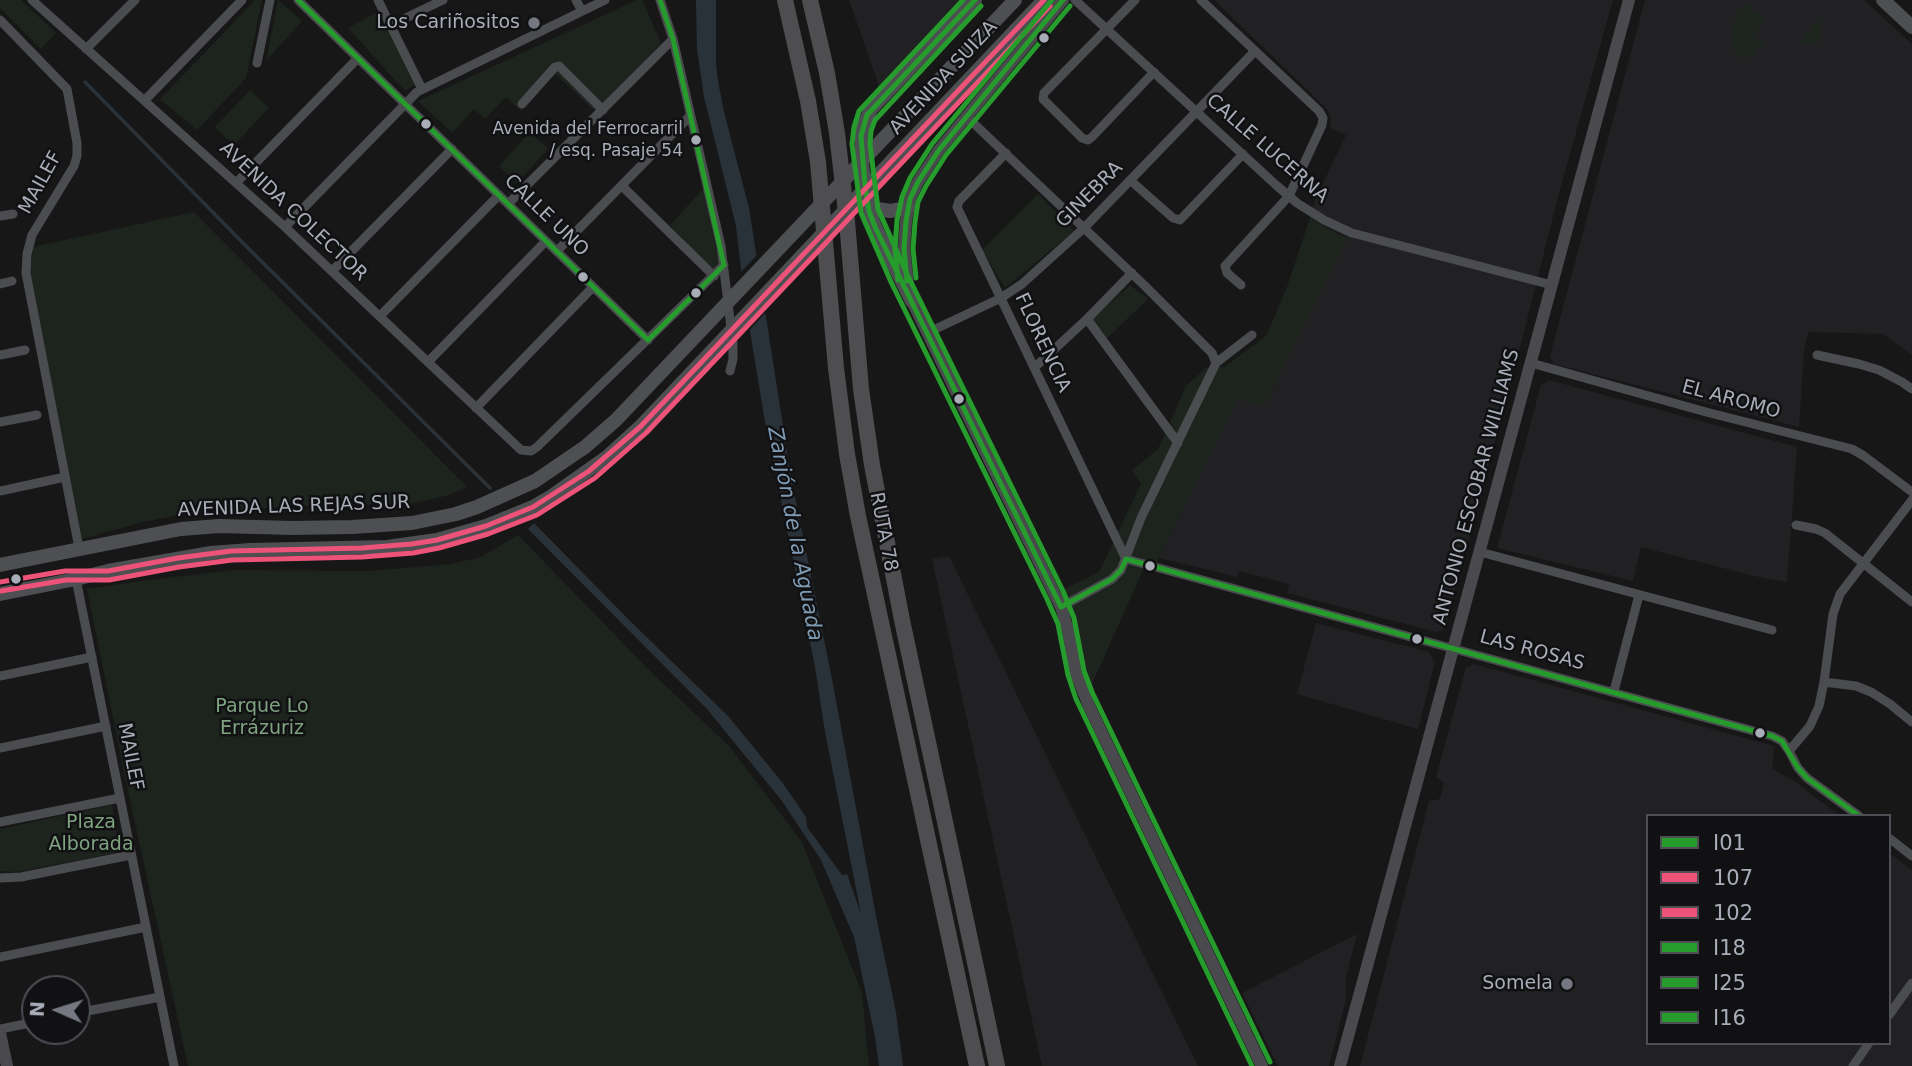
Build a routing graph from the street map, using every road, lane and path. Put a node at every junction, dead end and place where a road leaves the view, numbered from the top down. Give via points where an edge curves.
1 (135, 0) edge
2 (242, 0) edge
3 (270, 0) edge
4 (298, 0) edge
5 (378, 0) edge
6 (443, 0) edge
7 (576, 0) edge
8 (605, 0) edge
9 (660, 0) edge
10 (785, 0) edge
11 (810, 0) edge
12 (975, 0) edge
13 (1015, 0) edge
14 (1044, 0) edge
15 (1063, 0) edge
16 (1075, 0) edge
17 (1135, 0) edge
18 (1201, 0) edge
19 (1629, 0) edge
20 (1883, 0) edge
21 (37, 2) edge
22 (582, 11) junction
23 (0, 20) edge
24 (391, 25) junction
25 (1912, 27) edge
26 (1107, 29) junction
27 (673, 38) junction
28 (86, 49) junction
29 (1255, 51) junction
30 (358, 58) junction
31 (257, 63) dead end
32 (1154, 72) junction
33 (420, 85) dead end
34 (145, 100) junction
35 (404, 103) junction
36 (522, 104) dead end
37 (603, 110) junction
38 (1197, 111) junction
39 (690, 116) junction
40 (967, 117) junction
41 (452, 149) junction
42 (1006, 153) junction
43 (1243, 154) junction
44 (1130, 180) junction
45 (236, 183) junction
46 (622, 186) junction
47 (499, 195) junction
48 (1289, 196) junction
49 (868, 203) junction
50 (508, 204) junction
51 (908, 208) junction
52 (13, 214) dead end
53 (0, 216) edge
54 (285, 227) junction
55 (1084, 228) junction
56 (546, 241) junction
57 (557, 251) junction
58 (724, 265) junction
59 (332, 271) junction
60 (1132, 273) junction
61 (714, 276) junction
62 (12, 281) dead end
63 (0, 284) edge
64 (1241, 285) dead end
65 (1552, 285) junction
66 (593, 286) junction
67 (1001, 298) junction
68 (912, 301) junction
69 (725, 305) joint
70 (380, 316) junction
71 (1087, 319) junction
72 (927, 333) junction
73 (1252, 335) dead end
74 (648, 340) junction
75 (25, 350) dead end
76 (0, 355) edge
77 (1817, 355) dead end
78 (428, 362) junction
79 (1216, 363) junction
80 (1531, 363) junction
81 (1034, 368) junction
82 (730, 371) dead end
83 (1912, 389) edge
84 (476, 408) junction
85 (37, 415) dead end
86 (0, 422) edge
87 (1178, 443) junction
88 (65, 477) junction
89 (0, 491) edge
90 (1912, 492) edge
91 (1912, 500) edge
92 (1796, 525) dead end
93 (79, 548) junction
94 (1480, 552) junction
95 (1126, 559) junction
96 (1863, 563) junction
97 (0, 565) edge
98 (76, 579) junction
99 (0, 594) edge
100 (1639, 595) junction
101 (1912, 602) edge
102 (1061, 607) junction
103 (1772, 630) dead end
104 (1454, 648) junction
105 (92, 657) junction
106 (0, 676) edge
107 (1824, 682) junction
108 (1614, 691) junction
109 (1912, 722) edge
110 (106, 726) junction
111 (0, 748) edge
112 (1789, 751) junction
113 (120, 798) junction
114 (1855, 814) edge
115 (0, 822) edge
116 (1891, 840) edge
117 (131, 855) junction
118 (1912, 856) edge
119 (0, 878) edge
120 (146, 927) junction
121 (0, 957) edge
122 (1912, 983) edge
123 (160, 997) junction
124 (91, 1010) edge
125 (1891, 1011) edge
126 (21, 1026) edge
127 (0, 1031) edge
128 (1868, 1045) edge
129 (7, 1066) edge
130 (174, 1066) edge
131 (976, 1066) edge
132 (997, 1066) edge
133 (1262, 1066) edge
134 (1340, 1066) edge
135 (1853, 1066) edge

1 - 28 street
2 - 34 street
3 - 31 street
4 - 30 street, CALLE UNO
5 - 24 street
6 - 24 street
7 - 22 street
8 - 22 street
9 - 27 street
10 - 131 highway, RUTA 78 via 818,162 838,390 858,516
11 - 132 highway, RUTA 78 via 840,155 872,465
12 - 49 main road via 867,115 861,136
13 - 69 main road, AVENIDA SUIZA
14 - 98 main road, AVENIDA SUIZA via 640,427 552,496 486,526 436,540 387,547 211,554
15 - 40 main road, AVENIDA SUIZA
16 - 26 street, CALLE LUCERNA
17 - 26 street
18 - 29 street
19 - 65 main road, ANTONIO ESCOBAR WILLIAMS
20 - 25 main road
21 - 28 street, AVENIDA COLECTOR
22 - 35 street via 422,89
23 - 88 street, MAILEF via 62,82 69,96 78,156 32,236 26,273
24 - 33 street
26 - 32 street, CALLE LUCERNA
26 - 32 street via 1043,95 1082,138 1092,137
27 - 37 street
27 - 39 street
28 - 34 street, AVENIDA COLECTOR
29 - 38 street, GINEBRA
29 - 48 street via 1323,118
30 - 35 street, CALLE UNO
30 - 45 street
32 - 38 street, CALLE LUCERNA
34 - 45 street, AVENIDA COLECTOR
35 - 41 street, CALLE UNO
35 - 54 street
36 - 37 street via 559,66
37 - 50 street
38 - 43 street, CALLE LUCERNA
38 - 44 street, GINEBRA
39 - 46 street
39 - 58 street
40 - 42 street
40 - 51 main road, AVENIDA SUIZA via 923,172
41 - 47 street, CALLE UNO
41 - 59 street
42 - 55 street
42 - 67 street, FLORENCIA via 957,205
43 - 44 street via 1181,220
43 - 48 street, CALLE LUCERNA
44 - 55 street, GINEBRA
45 - 54 street, AVENIDA COLECTOR
46 - 57 street
46 - 61 street
47 - 50 street, CALLE UNO
47 - 70 street
48 - 64 street via 1225,266
48 - 65 street, CALLE LUCERNA via 1352,233
49 - 51 main road via 890,211
49 - 68 main road
50 - 56 street, CALLE UNO
51 - 68 main road, AVENIDA SUIZA via 904,250
52 - 53 street
54 - 59 street, AVENIDA COLECTOR
55 - 60 street
55 - 67 street, GINEBRA
56 - 57 street, CALLE UNO
56 - 78 street
57 - 66 street, CALLE UNO
58 - 61 street
58 - 82 street via 733,344
59 - 70 street, AVENIDA COLECTOR
60 - 71 street
60 - 79 street via 1212,353
61 - 74 street
62 - 63 street
65 - 80 main road, ANTONIO ESCOBAR WILLIAMS
66 - 74 street, CALLE UNO
66 - 84 street
67 - 72 street, GINEBRA
67 - 81 street, FLORENCIA
68 - 72 main road, AVENIDA SUIZA
69 - 93 main road, AVENIDA LAS REJAS SUR via 585,447 534,481 487,503 389,526 200,527
70 - 78 street, AVENIDA COLECTOR
71 - 81 street
71 - 87 street
72 - 102 main road, AVENIDA SUIZA
73 - 79 street
74 - 84 street, AVENIDA COLECTOR via 537,447 527,451 518,448
75 - 76 street
77 - 83 street via 1879,370
78 - 84 street, AVENIDA COLECTOR
79 - 87 street
80 - 90 street, EL AROMO via 1852,449
80 - 94 main road, ANTONIO ESCOBAR WILLIAMS
81 - 95 street, FLORENCIA
85 - 86 street
87 - 95 street
88 - 89 street
88 - 93 street, MAILEF
91 - 96 street
92 - 96 street via 1825,533
93 - 97 main road, AVENIDA LAS REJAS SUR
94 - 100 street
94 - 104 main road, ANTONIO ESCOBAR WILLIAMS
95 - 102 street via 1112,579
95 - 104 street, LAS ROSAS
96 - 101 street
96 - 107 street via 1835,605
98 - 99 main road
98 - 105 street, MAILEF
100 - 103 street
100 - 108 street
102 - 133 main road, AVENIDA SUIZA via 1084,695
104 - 108 street, LAS ROSAS
104 - 134 main road, ANTONIO ESCOBAR WILLIAMS
105 - 106 street
105 - 110 street, MAILEF
107 - 109 street via 1871,692
107 - 112 street via 1814,720
108 - 112 street, LAS ROSAS via 1772,736
110 - 111 street
110 - 113 street, MAILEF
112 - 114 street, LAS ROSAS via 1802,774
113 - 115 street
113 - 117 street, MAILEF
116 - 118 street
117 - 119 street
117 - 120 street, MAILEF
120 - 121 street
120 - 123 street, MAILEF
122 - 125 street
123 - 124 street
123 - 130 street, MAILEF
126 - 127 street
127 - 129 main road
128 - 135 street

